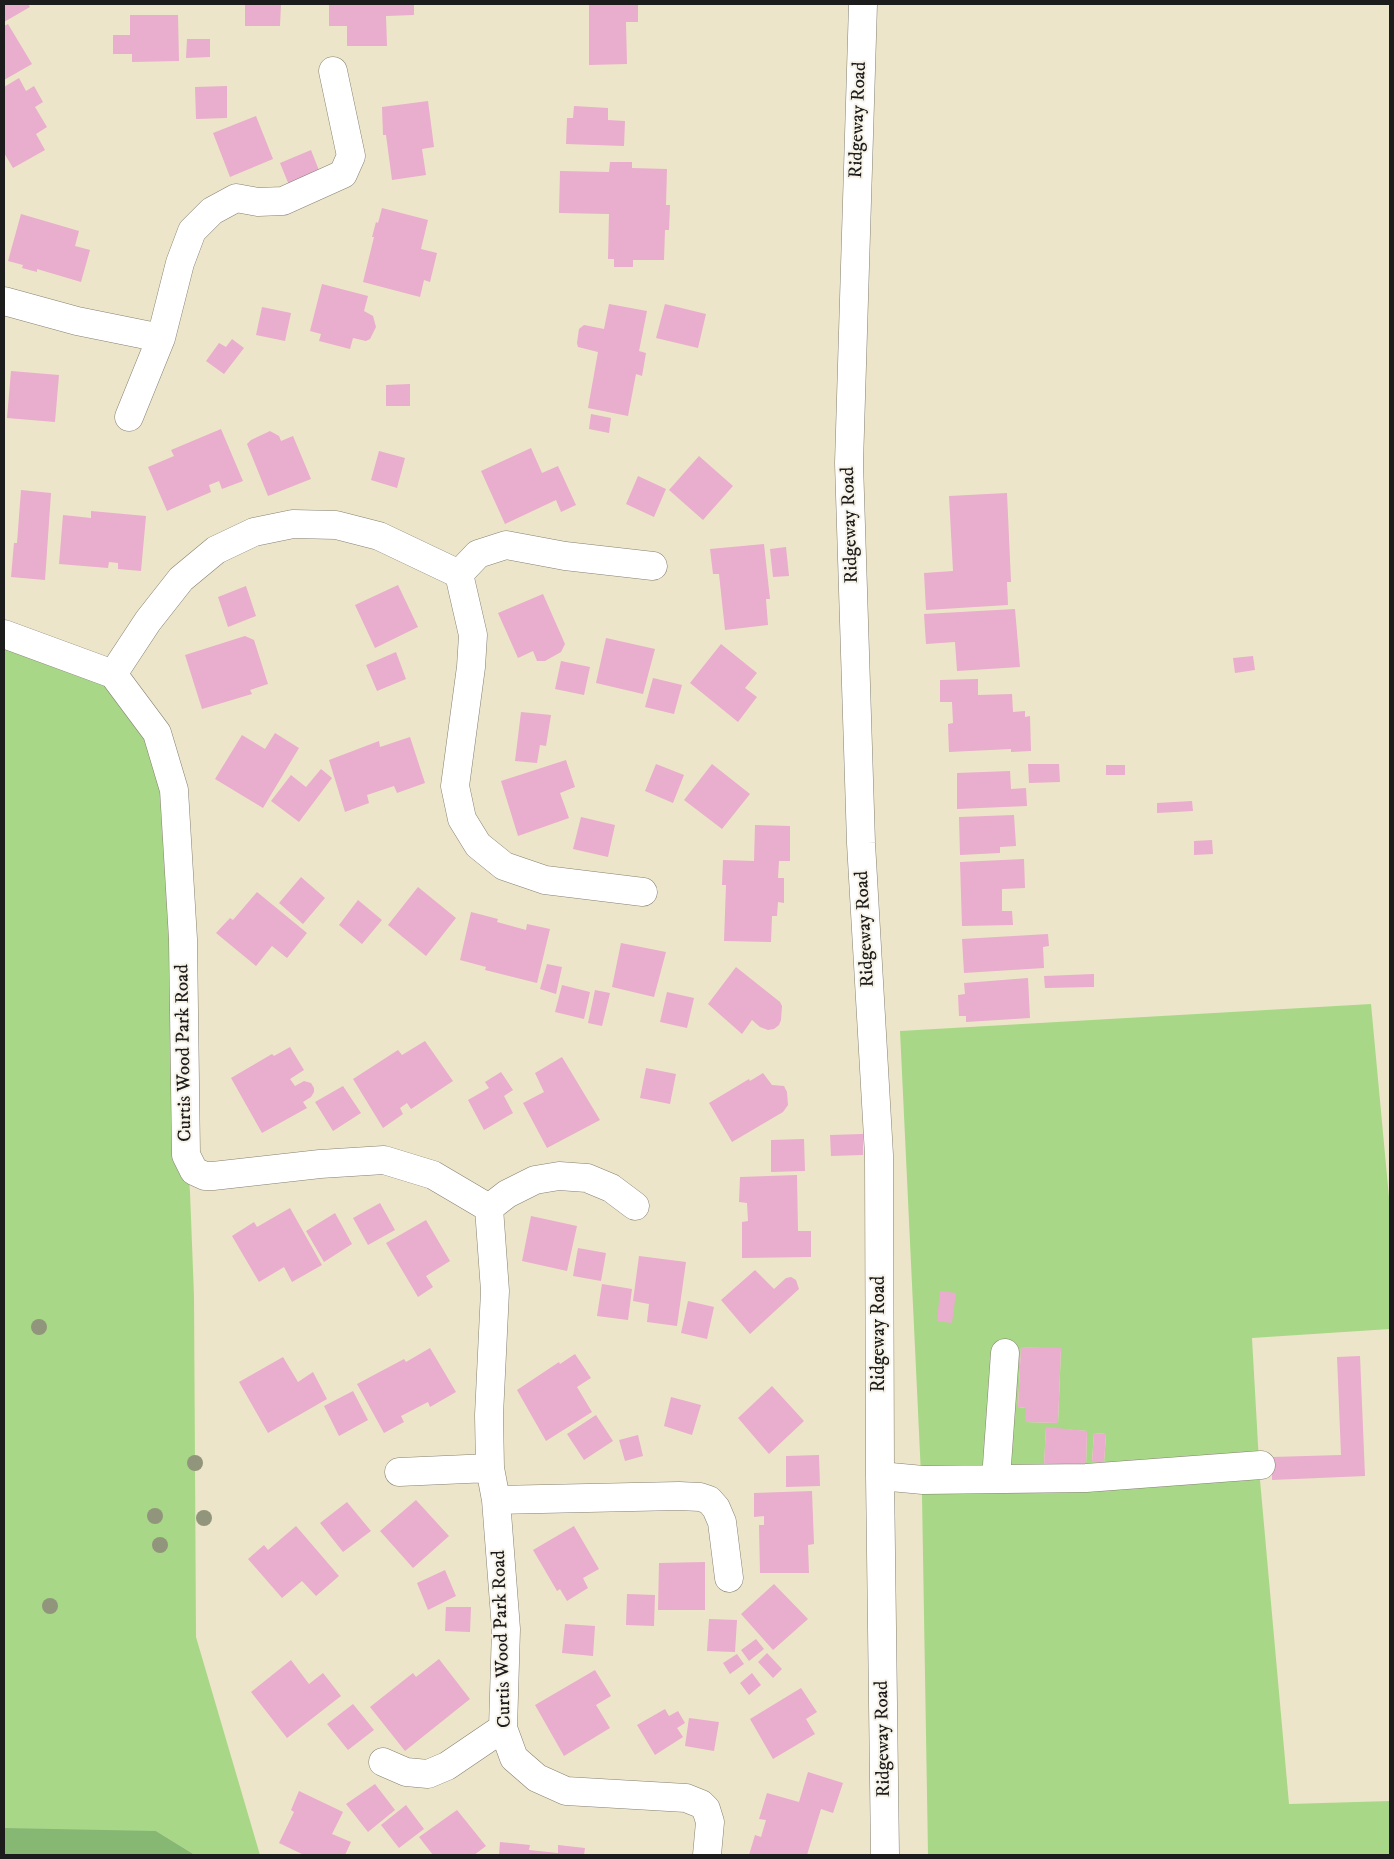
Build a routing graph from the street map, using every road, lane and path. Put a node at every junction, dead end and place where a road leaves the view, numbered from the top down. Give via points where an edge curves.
1 (863, 4) edge
2 (333, 71) dead end
3 (4, 300) edge
4 (161, 338) junction
5 (129, 417) dead end
6 (653, 566) dead end
7 (459, 574) junction
8 (4, 634) edge
9 (113, 674) junction
10 (643, 892) dead end
11 (636, 1206) dead end
12 (489, 1208) junction
13 (1005, 1353) dead end
14 (1261, 1465) dead end
15 (490, 1468) junction
16 (399, 1472) dead end
17 (880, 1476) junction
18 (996, 1479) junction
19 (496, 1500) junction
20 (729, 1578) dead end
21 (503, 1728) junction
22 (383, 1762) dead end
23 (707, 1855) edge
24 (885, 1855) edge

1 - 17 street, Ridgeway Road via 849,463 861,843 879,1155
2 - 4 street via 351,156 343,174 283,201 258,202 236,198 212,211 192,231 180,263
3 - 4 street via 77,321
4 - 5 street
6 - 7 street via 564,556 506,545 478,554
7 - 9 street via 379,536 336,525 293,524 254,532 216,550 181,579
7 - 10 street via 473,634 454,786 462,819 478,846 504,866 545,880
8 - 9 street
9 - 12 street, Curtis Wood Park Road via 158,733 174,790 183,939 186,1155 194,1171 213,1176 384,1160 433,1175
11 - 12 street via 610,1188 587,1178 559,1176 535,1180 507,1194
12 - 15 street, Curtis Wood Park Road via 495,1290
13 - 18 street
14 - 18 street via 1086,1478
15 - 16 street
15 - 19 street, Curtis Wood Park Road
17 - 18 street via 923,1480
17 - 24 street, Ridgeway Road
19 - 20 street via 679,1496 709,1500 722,1522
19 - 21 street, Curtis Wood Park Road via 506,1629
21 - 22 street via 447,1766 428,1774 406,1772
21 - 23 street, Curtis Wood Park Road via 514,1758 537,1778 566,1791 672,1797 701,1804 710,1822

